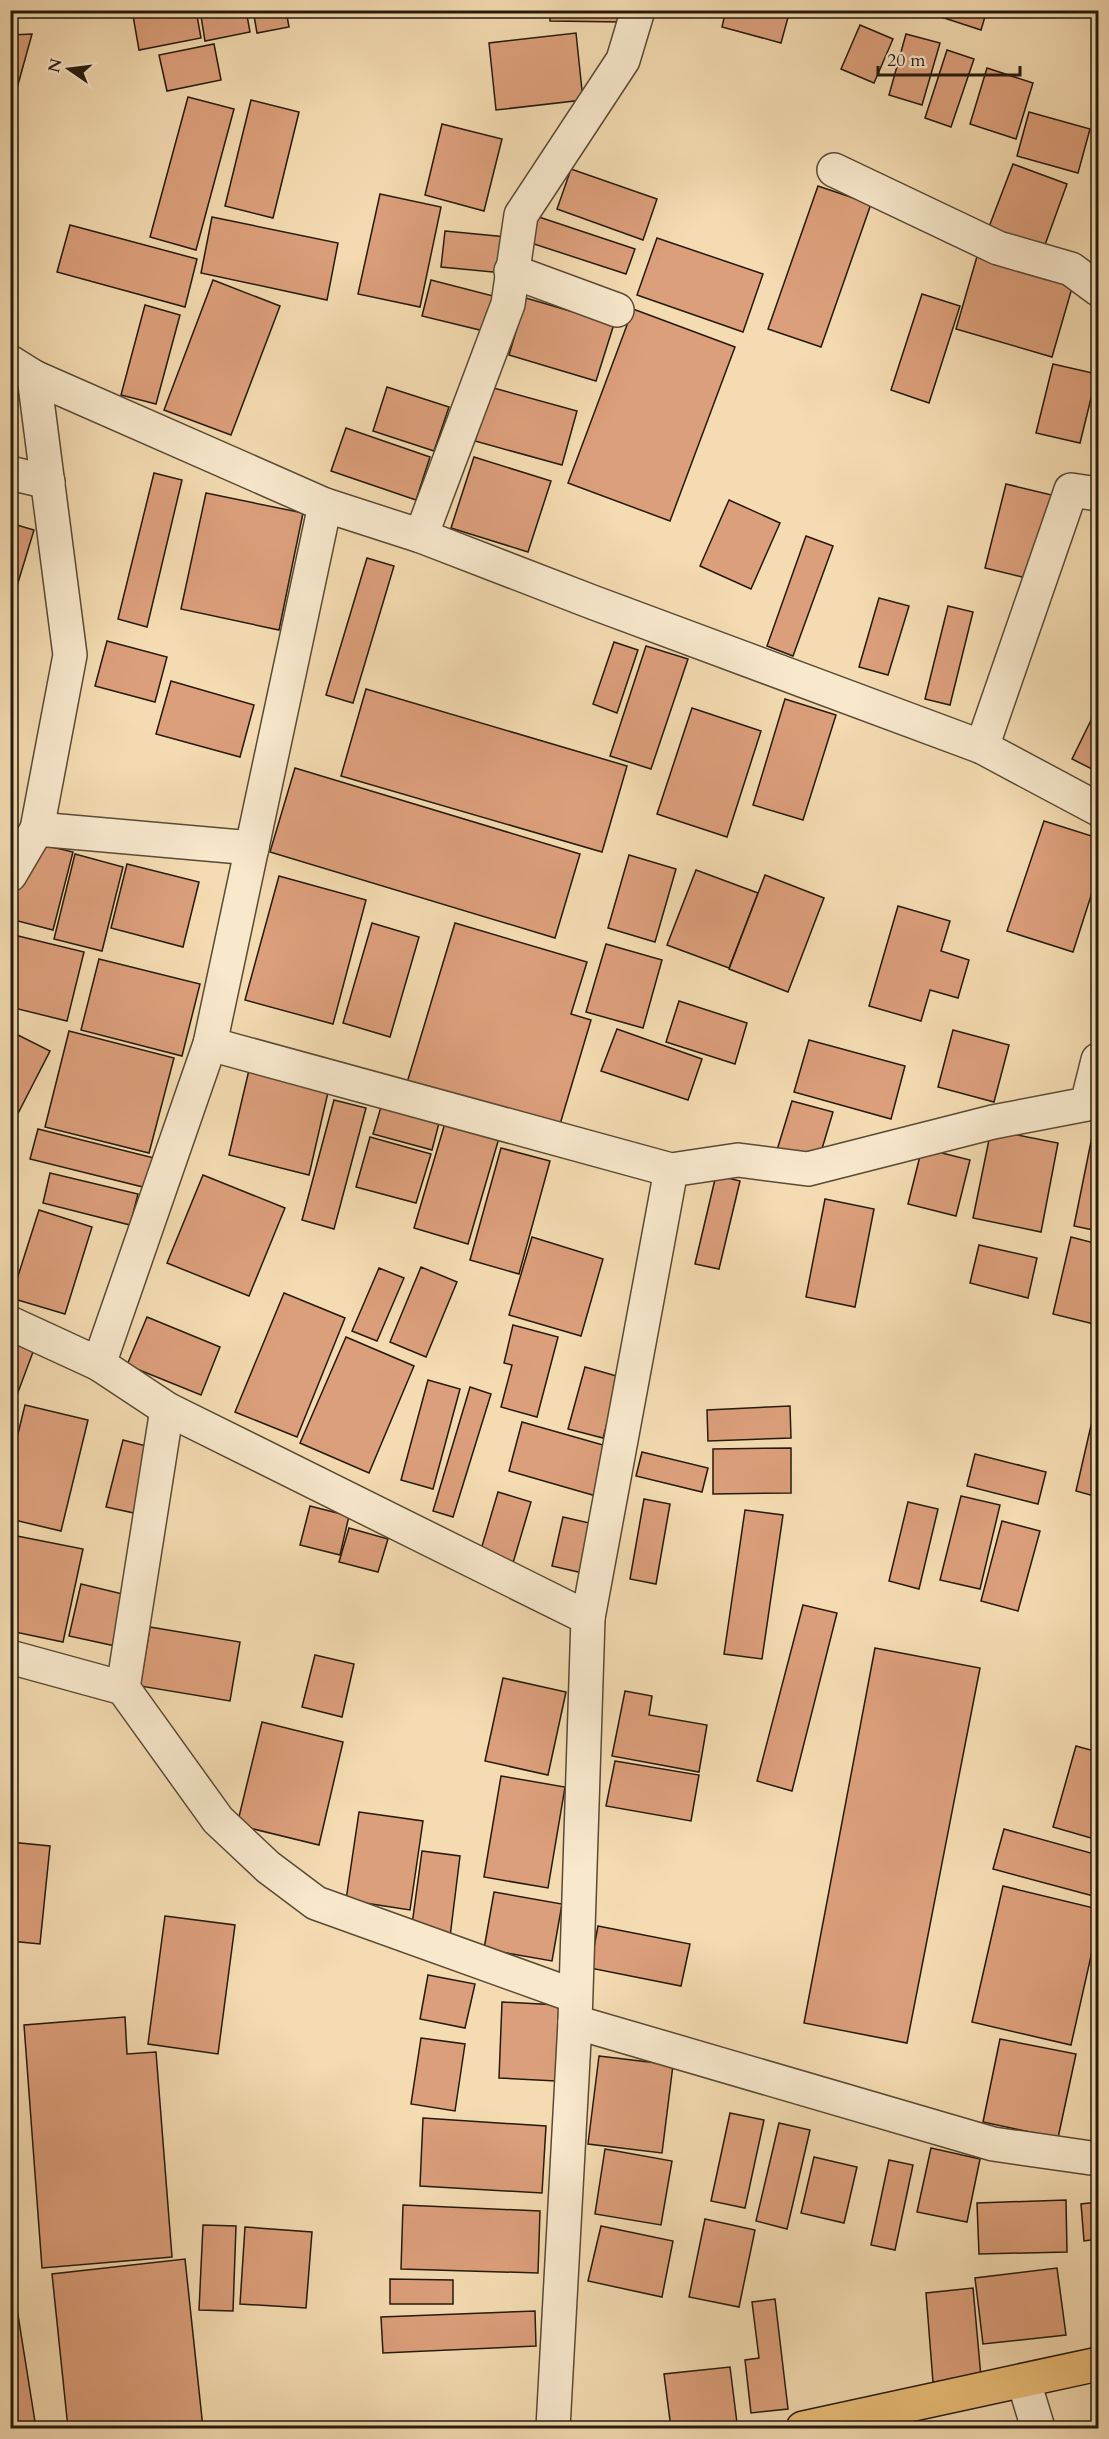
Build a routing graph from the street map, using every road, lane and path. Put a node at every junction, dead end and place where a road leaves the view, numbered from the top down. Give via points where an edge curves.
1 (638, 10) edge
2 (834, 170) dead end
3 (511, 271) junction
4 (1098, 289) edge
5 (617, 310) dead end
6 (22, 369) edge
7 (10, 473) edge
8 (48, 482) junction
9 (1098, 494) edge
10 (326, 505) junction
11 (421, 536) junction
12 (982, 747) junction
13 (1098, 809) edge
14 (37, 829) junction
15 (252, 848) junction
16 (10, 875) edge
17 (210, 1044) junction
18 (1098, 1060) edge
19 (671, 1170) junction
20 (10, 1323) edge
21 (99, 1364) junction
22 (167, 1409) junction
23 (588, 1618) junction
24 (10, 1657) edge
25 (123, 1688) junction
26 (575, 2009) junction
27 (1098, 2159) edge
28 (1098, 2364) edge
29 (1024, 2382) junction
30 (553, 2428) edge
31 (803, 2428) edge
32 (1038, 2428) edge

1 - 3 street via 623,60 521,215
2 - 4 street via 998,248 1071,269
3 - 5 street
3 - 11 street via 508,303
6 - 8 street
6 - 10 street
7 - 8 street
8 - 14 street via 70,655
9 - 12 street via 1071,490
10 - 11 street
10 - 15 street
11 - 12 street
12 - 13 street
14 - 15 street
14 - 16 street
15 - 17 street
17 - 19 street
17 - 21 street
18 - 19 street via 1087,1104 993,1122 808,1169 738,1160
19 - 23 street
20 - 21 street
21 - 22 street
22 - 23 street
22 - 25 street
23 - 26 street
24 - 25 street
25 - 26 street via 218,1820 268,1867 316,1903
26 - 27 street via 993,2144
26 - 30 street
28 - 29 highway
29 - 31 highway
29 - 32 street

